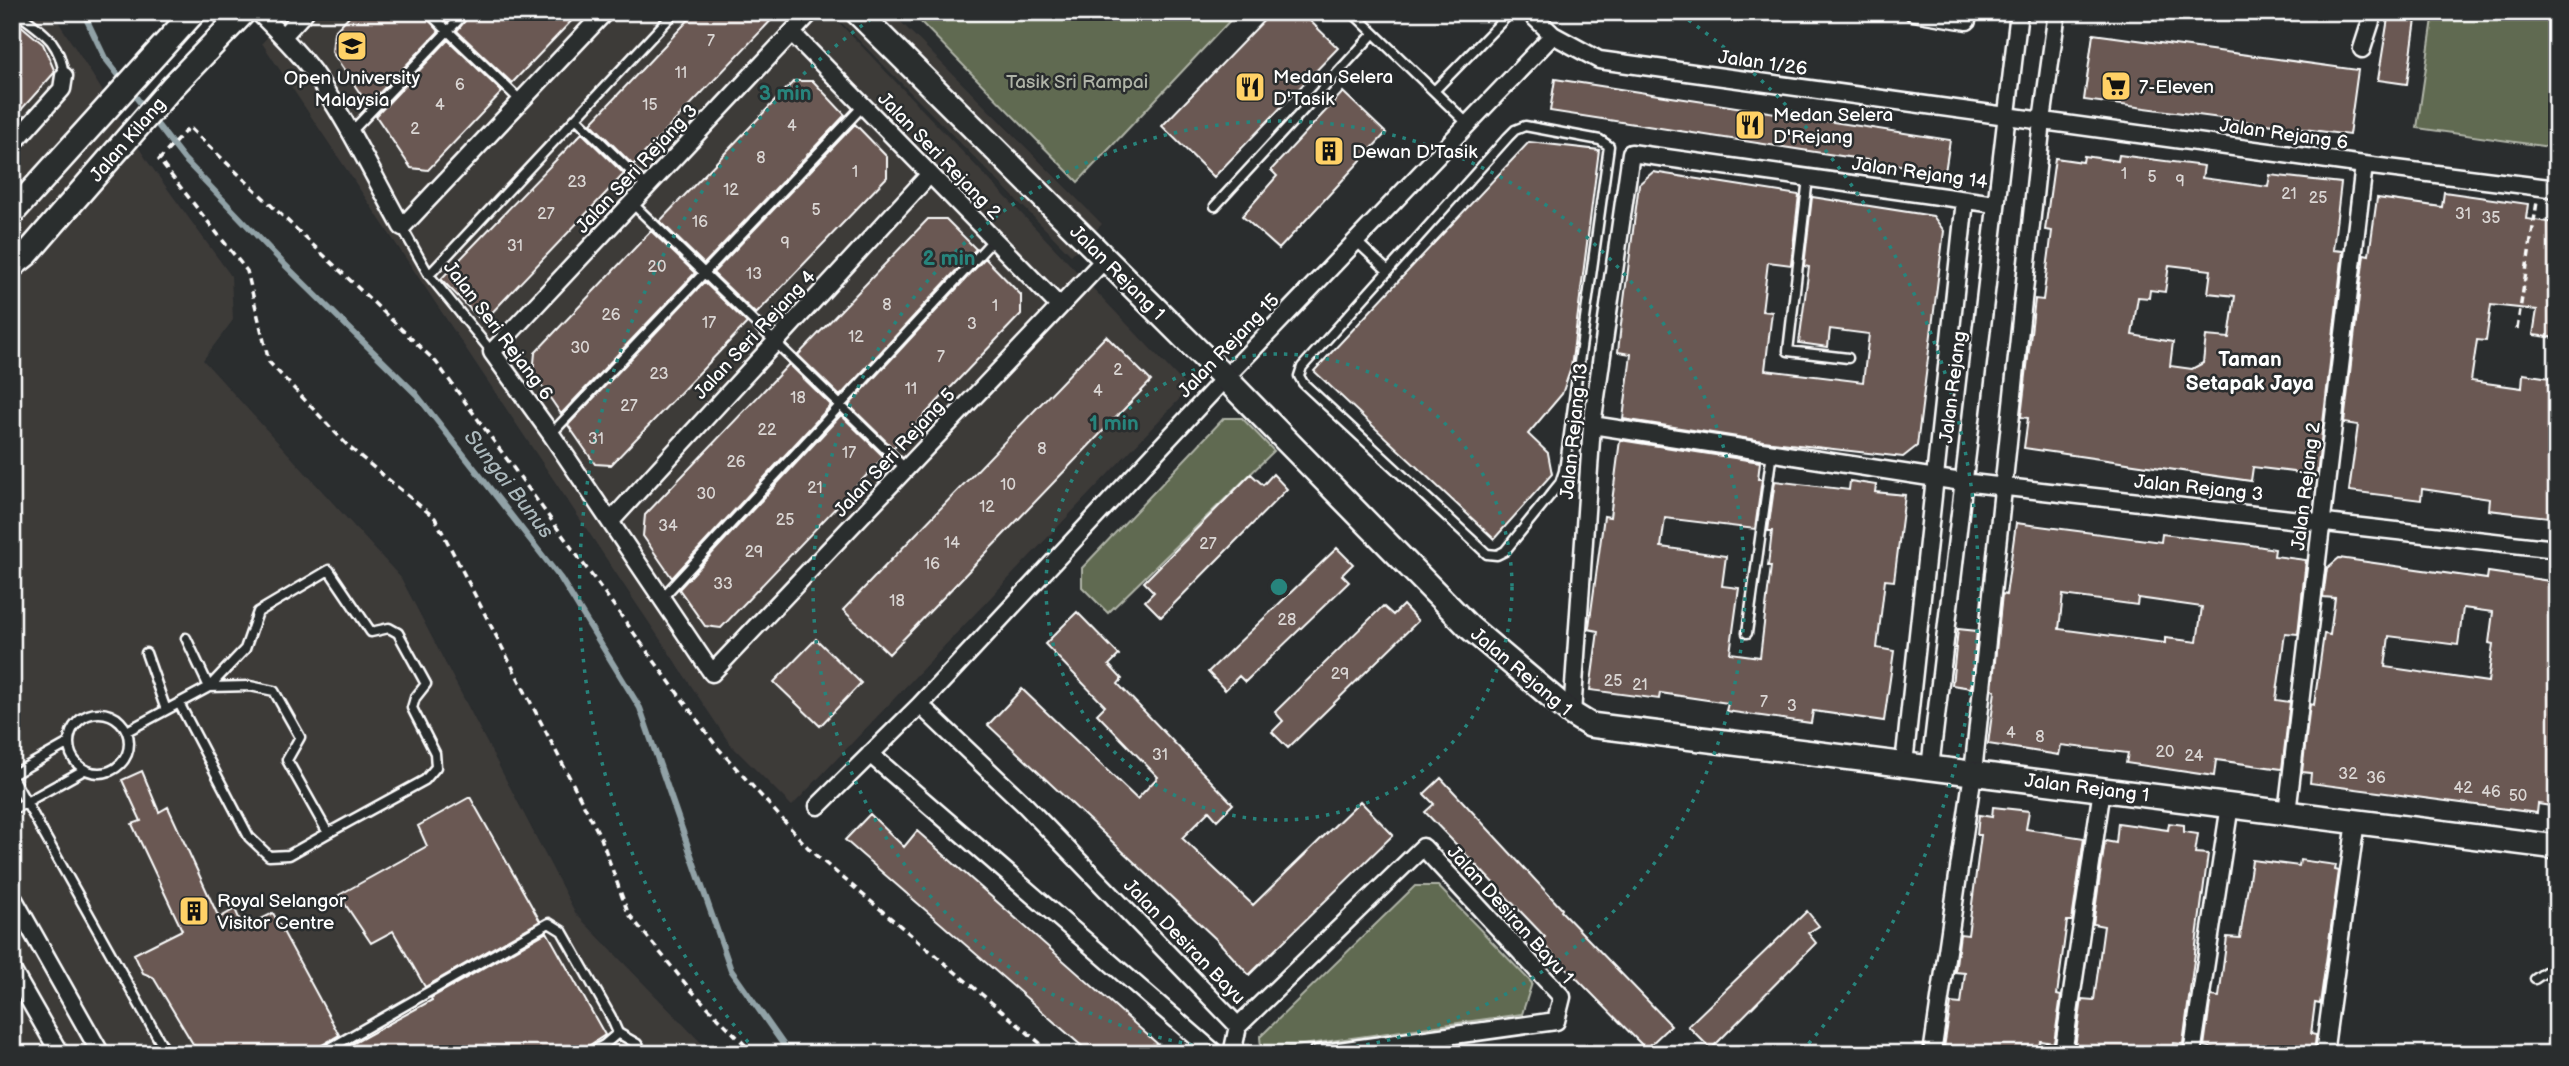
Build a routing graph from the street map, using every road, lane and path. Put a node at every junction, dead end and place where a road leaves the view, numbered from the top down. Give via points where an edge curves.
1 (16, 12) edge
2 (194, 12) edge
3 (244, 12) edge
4 (258, 12) edge
5 (305, 12) edge
6 (428, 12) edge
7 (466, 12) edge
8 (605, 12) edge
9 (675, 12) edge
10 (857, 12) edge
11 (1352, 12) edge
12 (1511, 12) edge
13 (1529, 12) edge
14 (1913, 12) edge
15 (2019, 12) edge
16 (2057, 12) edge
17 (2374, 12) edge
18 (808, 13) edge
19 (1967, 21) dead end
20 (448, 31) junction
21 (792, 33) junction
22 (1374, 33) junction
23 (1553, 35) junction
24 (283, 36) junction
25 (2362, 49) dead end
26 (64, 76) joint
27 (1434, 91) junction
28 (521, 101) junction
29 (863, 106) junction
30 (2005, 117) junction
31 (576, 118) junction
32 (2042, 121) junction
33 (1468, 124) junction
34 (350, 133) junction
35 (12, 145) edge
36 (1631, 153) joint
37 (2364, 165) junction
38 (930, 174) junction
39 (1808, 178) junction
40 (646, 186) junction
41 (2540, 187) junction
42 (2557, 188) edge
43 (1965, 200) junction
44 (632, 203) junction
45 (1995, 204) junction
46 (1215, 206) dead end
47 (12, 213) edge
48 (402, 227) junction
49 (994, 239) junction
50 (1356, 241) junction
51 (1105, 259) junction
52 (12, 266) edge
53 (1388, 271) junction
54 (429, 275) junction
55 (704, 276) junction
56 (1059, 306) junction
57 (2517, 329) dead end
58 (775, 343) junction
59 (492, 352) junction
60 (1848, 358) dead end
61 (1225, 378) junction
62 (841, 406) junction
63 (1592, 425) junction
64 (551, 434) junction
65 (1772, 452) junction
66 (906, 470) junction
67 (1934, 477) junction
68 (1962, 482) junction
69 (2003, 486) junction
70 (610, 522) junction
71 (2322, 522) junction
72 (2557, 549) edge
73 (662, 599) junction
74 (1747, 634) dead end
75 (186, 638) dead end
76 (146, 653) dead end
77 (712, 673) joint
78 (209, 687) junction
79 (179, 703) junction
80 (920, 705) junction
81 (166, 710) junction
82 (1572, 714) junction
83 (127, 731) junction
84 (68, 744) junction
85 (870, 754) junction
86 (1904, 764) junction
87 (1930, 768) junction
88 (84, 770) junction
89 (1973, 773) junction
90 (12, 776) edge
91 (2102, 789) junction
92 (26, 802) junction
93 (2230, 805) junction
94 (818, 806) dead end
95 (12, 810) edge
96 (2287, 813) junction
97 (2356, 821) junction
98 (328, 833) junction
99 (1423, 847) joint
100 (2557, 847) edge
101 (12, 896) edge
102 (2557, 964) edge
103 (12, 970) edge
104 (2535, 979) dead end
105 (1238, 1026) junction
106 (618, 1033) junction
107 (60, 1054) edge
108 (101, 1054) edge
109 (167, 1054) edge
110 (320, 1054) edge
111 (588, 1054) edge
112 (644, 1054) edge
113 (754, 1054) edge
114 (1053, 1054) edge
115 (1216, 1054) edge
116 (1233, 1054) edge
117 (1317, 1054) edge
118 (1932, 1054) edge
119 (2063, 1054) edge
120 (2192, 1054) edge
121 (2324, 1054) edge

1 - 26 lane via 50,37
2 - 47 street, Jalan Kilang
3 - 52 street, Jalan Kilang
4 - 24 street, Jalan Seri Rejang 6
5 - 24 street
6 - 20 lane
7 - 20 lane
8 - 28 street
9 - 31 lane
10 - 51 street, Jalan Rejang 1
11 - 22 lane
12 - 27 lane
13 - 23 street, Jalan 1/26
14 - 19 street
15 - 30 street, Jalan Rejang
16 - 32 street
17 - 25 street
18 - 21 street, Jalan Seri Rejang 3
20 - 28 lane
20 - 34 lane
21 - 29 street, Jalan Seri Rejang 2
21 - 40 street, Jalan Seri Rejang 3
22 - 27 lane
22 - 46 lane
23 - 30 street, Jalan 1/26 via 1599,60
23 - 33 street, Jalan Rejang 15
24 - 34 street, Jalan Seri Rejang 6 via 312,70
26 - 35 street via 62,89
27 - 33 lane
28 - 48 street
29 - 38 street, Jalan Seri Rejang 2
29 - 55 lane
30 - 32 street, Jalan Rejang 6
30 - 45 street, Jalan Rejang
31 - 40 lane
31 - 54 lane
32 - 37 street, Jalan Rejang 6
32 - 69 street
33 - 50 street, Jalan Rejang 15
34 - 48 street, Jalan Seri Rejang 6
36 - 39 street, Jalan Rejang 14
36 - 63 street, Jalan Rejang 13
37 - 41 street, Jalan Rejang 6
37 - 71 street, Jalan Rejang 2
38 - 49 street, Jalan Seri Rejang 2
38 - 58 street, Jalan Seri Rejang 4
39 - 43 street, Jalan Rejang 14
39 - 60 lane via 1788,351
40 - 44 street, Jalan Seri Rejang 3
41 - 42 street, Jalan Rejang 6
41 - 57 path
43 - 45 street, Jalan Rejang 14
43 - 67 street
44 - 55 lane
44 - 59 street, Jalan Seri Rejang 3
45 - 68 street, Jalan Rejang
48 - 54 lane, Jalan Seri Rejang 6
49 - 56 street, Jalan Seri Rejang 2
49 - 62 lane
50 - 53 lane
50 - 61 street, Jalan Rejang 15
51 - 56 street, Jalan Seri Rejang 5
51 - 61 street, Jalan Rejang 1
53 - 53 lane via 1515,130 1525,126 1600,140 1609,146 1564,471 1560,483 1497,555 1487,554 1299,376 1301,367
54 - 59 lane, Jalan Seri Rejang 6
55 - 58 lane
55 - 64 lane
56 - 66 street, Jalan Seri Rejang 5
58 - 62 lane
58 - 70 street, Jalan Seri Rejang 4
59 - 64 street, Jalan Seri Rejang 6
61 - 80 street, Jalan Rejang 15
61 - 82 street, Jalan Rejang 1 via 1469,627
62 - 66 lane
62 - 73 lane
63 - 65 street, Jalan Rejang 3
63 - 82 street, Jalan Rejang 13
64 - 70 street, Jalan Seri Rejang 6
65 - 67 street, Jalan Rejang 3
65 - 74 lane
66 - 77 street, Jalan Seri Rejang 5
67 - 68 street, Jalan Rejang 3
67 - 86 street
68 - 69 street, Jalan Rejang 3
68 - 87 street, Jalan Rejang
69 - 71 street, Jalan Rejang 3
69 - 89 street
70 - 73 street, Jalan Seri Rejang 6
71 - 72 street, Jalan Rejang 3
71 - 96 street, Jalan Rejang 2
73 - 77 street, Jalan Seri Rejang 6
75 - 78 lane
76 - 81 lane
78 - 79 lane
78 - 98 lane via 250,686 274,691 300,737 287,760
78 - 98 lane via 245,649 258,612 329,570 371,632 389,628 398,632 426,684 412,708 435,753 436,767 425,780
79 - 81 lane
79 - 98 lane via 249,837 269,856 289,855
80 - 85 street, Jalan Rejang 15
80 - 105 street, Jalan Desiran Bayu via 1025,805
81 - 83 lane
82 - 86 street, Jalan Rejang 1 via 1590,725
83 - 84 lane via 114,717 96,713 79,720
83 - 88 lane via 128,750 119,766 101,773
84 - 88 lane
84 - 90 lane
85 - 94 street, Jalan Rejang 15
85 - 115 street
86 - 87 street, Jalan Rejang 1
87 - 89 street, Jalan Rejang 1
88 - 92 lane
89 - 91 street, Jalan Rejang 1
89 - 118 street
90 - 92 lane
91 - 93 street, Jalan Rejang 1
91 - 119 street
92 - 95 lane
92 - 109 lane
93 - 96 street, Jalan Rejang 1
93 - 120 street
96 - 97 street, Jalan Rejang 1
97 - 100 street, Jalan Rejang 1
97 - 121 street
99 - 105 street, Jalan Desiran Bayu
99 - 117 street, Jalan Desiran Bayu 1 via 1562,997 1556,1021
101 - 108 street
102 - 104 lane
103 - 107 street
105 - 116 street
106 - 110 lane via 562,931 549,923
106 - 111 lane
106 - 112 lane
113 - 114 path via 689,988 628,913 601,838 435,518 349,447 270,362 247,271 159,160 189,127 436,362 717,747 812,852

